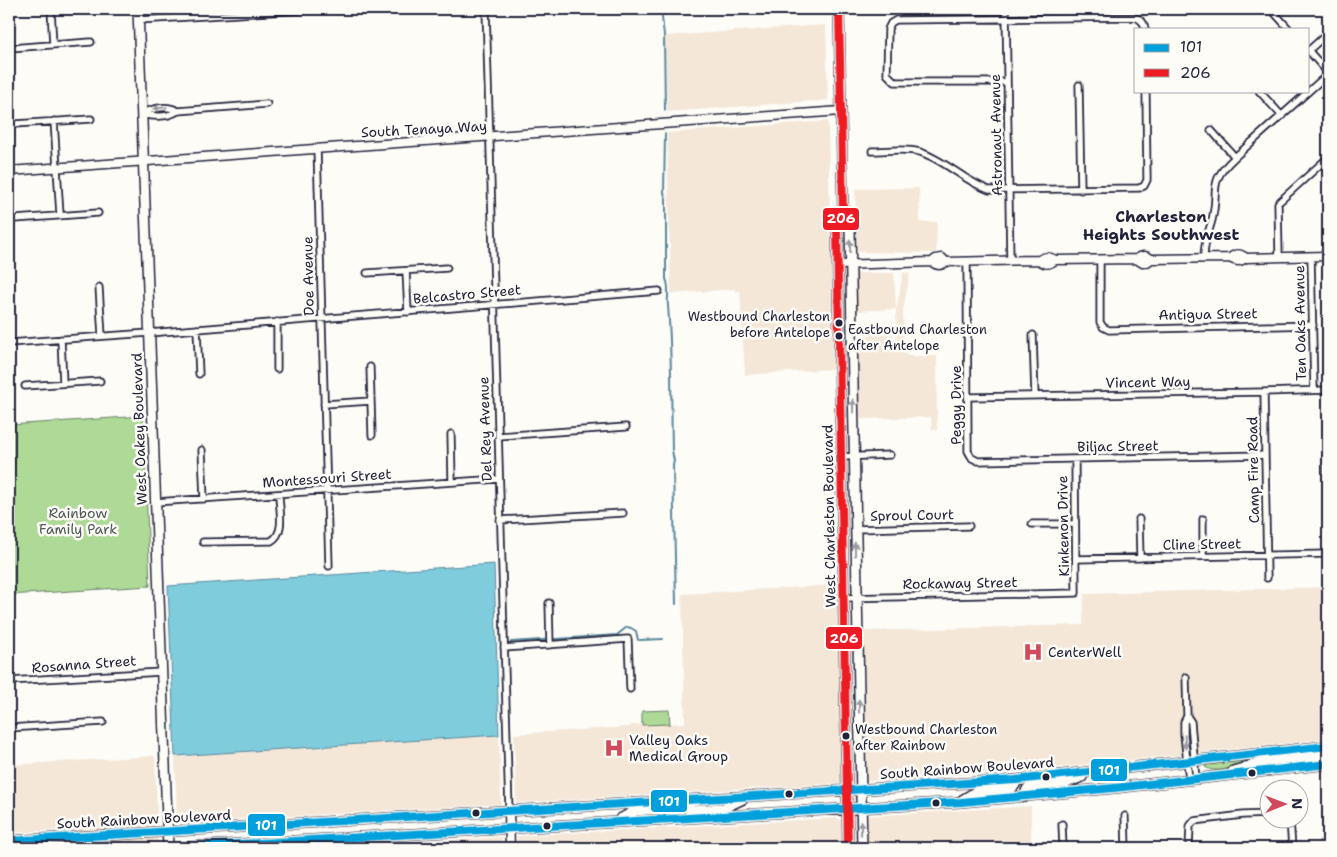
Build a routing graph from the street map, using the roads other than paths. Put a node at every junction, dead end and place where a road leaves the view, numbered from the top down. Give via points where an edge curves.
1 (51, 9) edge
2 (138, 9) edge
3 (203, 9) edge
4 (311, 9) edge
5 (317, 9) edge
6 (486, 9) edge
7 (839, 9) edge
8 (1006, 9) edge
9 (1271, 9) edge
10 (203, 16) junction
11 (1006, 18) junction
12 (139, 20) junction
13 (1145, 28) edge
14 (1288, 28) edge
15 (1328, 33) edge
16 (91, 42) dead end
17 (53, 45) junction
18 (10, 48) dead end
19 (1310, 49) edge
20 (1310, 53) edge
21 (1328, 74) edge
22 (1007, 82) junction
23 (1079, 86) dead end
24 (1310, 90) edge
25 (1146, 92) edge
26 (1260, 92) edge
27 (1308, 92) edge
28 (267, 104) dead end
29 (841, 111) junction
30 (141, 114) junction
31 (1282, 116) junction
32 (91, 119) dead end
33 (54, 121) junction
34 (15, 124) dead end
35 (1211, 130) dead end
36 (490, 137) junction
37 (317, 148) junction
38 (872, 151) dead end
39 (1236, 157) junction
40 (143, 161) junction
41 (1323, 162) dead end
42 (56, 168) junction
43 (9, 171) edge
44 (1010, 189) junction
45 (1081, 190) junction
46 (98, 213) dead end
47 (843, 214) junction
48 (60, 215) junction
49 (15, 219) dead end
50 (1328, 256) edge
51 (1279, 257) junction
52 (1311, 257) junction
53 (1204, 258) junction
54 (1100, 259) junction
55 (966, 261) junction
56 (1010, 261) junction
57 (838, 265) junction
58 (850, 265) junction
59 (447, 268) dead end
60 (406, 271) junction
61 (367, 273) dead end
62 (99, 287) dead end
63 (659, 291) dead end
64 (494, 306) junction
65 (408, 312) junction
66 (321, 318) junction
67 (277, 322) junction
68 (1313, 325) junction
69 (197, 329) junction
70 (149, 333) junction
71 (1034, 335) dead end
72 (102, 336) junction
73 (61, 339) junction
74 (9, 343) edge
75 (370, 367) dead end
76 (278, 369) dead end
77 (199, 374) dead end
78 (100, 381) dead end
79 (63, 383) junction
80 (25, 386) dead end
81 (1314, 390) junction
82 (1328, 390) edge
83 (1264, 392) junction
84 (1035, 396) junction
85 (969, 397) junction
86 (371, 401) junction
87 (324, 404) junction
88 (626, 427) dead end
89 (372, 434) dead end
90 (451, 434) dead end
91 (498, 436) junction
92 (202, 450) dead end
93 (854, 455) junction
94 (890, 455) dead end
95 (1265, 455) junction
96 (842, 457) junction
97 (972, 458) joint
98 (1075, 459) junction
99 (1328, 462) edge
100 (499, 479) junction
101 (452, 481) junction
102 (327, 490) junction
103 (279, 494) junction
104 (1328, 494) edge
105 (204, 499) junction
106 (155, 502) junction
107 (623, 513) dead end
108 (1139, 519) dead end
109 (1202, 519) dead end
110 (500, 520) junction
111 (1032, 524) dead end
112 (1075, 524) junction
113 (969, 526) dead end
114 (855, 529) junction
115 (202, 542) dead end
116 (1328, 554) edge
117 (1266, 555) junction
118 (1203, 556) junction
119 (1140, 558) junction
120 (1076, 559) junction
121 (329, 566) dead end
122 (1267, 578) dead end
123 (1076, 593) joint
124 (856, 597) junction
125 (844, 598) junction
126 (549, 604) dead end
127 (550, 645) junction
128 (504, 648) junction
129 (160, 672) junction
130 (1186, 678) dead end
131 (9, 682) edge
132 (630, 689) dead end
133 (103, 722) dead end
134 (9, 728) edge
135 (1328, 746) edge
136 (1328, 755) edge
137 (1190, 761) junction
138 (1328, 764) edge
139 (1093, 772) junction
140 (1216, 776) junction
141 (1192, 779) junction
142 (1016, 780) junction
143 (860, 789) junction
144 (847, 790) junction
145 (750, 796) junction
146 (1024, 797) junction
147 (691, 800) junction
148 (961, 802) junction
149 (861, 808) junction
150 (847, 809) junction
151 (509, 811) junction
152 (1260, 814) edge
153 (1125, 816) dead end
154 (688, 817) junction
155 (346, 821) junction
156 (333, 822) junction
157 (616, 822) junction
158 (1062, 824) dead end
159 (510, 828) junction
160 (1291, 830) edge
161 (168, 831) junction
162 (346, 838) junction
163 (333, 839) junction
164 (9, 841) edge
165 (168, 848) edge
166 (174, 848) edge
167 (510, 848) edge
168 (848, 848) edge
169 (862, 848) edge
170 (1063, 848) edge
171 (1126, 848) edge
172 (1189, 848) edge
173 (1292, 848) edge

1 - 17 street
2 - 12 main road, West Oakey Boulevard
3 - 10 street
4 - 5 street
4 - 10 street
6 - 36 street, Del Rey Avenue
7 - 29 main road, West Charleston Boulevard
8 - 11 street, Astronaut Avenue
9 - 14 street
10 - 12 street
11 - 13 street via 1134,17 1144,23
11 - 22 street, Astronaut Avenue
11 - 22 street via 896,20 888,29 887,74 895,82
12 - 30 main road, West Oakey Boulevard
15 - 19 street
16 - 17 street
17 - 18 street
20 - 21 street
21 - 24 street
22 - 44 street, Astronaut Avenue
23 - 45 street
25 - 45 street via 1147,180 1144,186 1131,190
26 - 31 street
27 - 31 street
28 - 30 street via 178,111 167,115
29 - 36 street, South Tenaya Way
29 - 47 main road, West Charleston Boulevard
30 - 40 main road, West Oakey Boulevard
31 - 39 street
32 - 33 street
33 - 34 street
33 - 42 street
35 - 39 street
36 - 37 street, South Tenaya Way
36 - 64 street, Del Rey Avenue
37 - 40 street, South Tenaya Way
37 - 66 street, Doe Avenue
38 - 44 street via 918,151 979,186 989,190
39 - 53 street via 1217,178
40 - 42 street, South Tenaya Way
40 - 70 main road, West Oakey Boulevard
41 - 51 street via 1278,203
42 - 43 street, South Tenaya Way
42 - 48 street
44 - 45 street
44 - 56 street, Astronaut Avenue
46 - 48 street
47 - 57 main road, West Charleston Boulevard via 837,228
58 -> 47 main road, West Charleston Boulevard via 850,228
48 - 49 street
50 - 52 street
51 - 52 street
51 - 53 street via 1246,258 1235,254 1230,258
52 - 68 street, Ten Oaks Avenue
53 - 54 street via 1151,259 1147,262
54 - 56 street via 1055,260 1050,264 1039,260
54 - 68 street, Antigua Street via 1100,322 1109,330
55 - 56 street
55 - 58 street via 946,262 936,258 932,262
55 - 85 street, Peggy Drive
57 - 58 street
57 - 96 main road, West Charleston Boulevard
93 -> 58 main road, West Charleston Boulevard
59 - 60 street
60 - 61 street
60 - 65 street
62 - 72 street
63 - 64 street, Belcastro Street
64 - 65 street, Belcastro Street
64 - 91 street, Del Rey Avenue
65 - 66 street, Belcastro Street
66 - 67 street, Belcastro Street
66 - 87 street, Doe Avenue
67 - 69 street, Belcastro Street
67 - 76 street
68 - 81 street, Ten Oaks Avenue
69 - 70 street, Belcastro Street
69 - 77 street
70 - 72 street, Belcastro Street
70 - 106 main road, West Oakey Boulevard
71 - 84 street
72 - 73 street, Belcastro Street
73 - 74 street, Belcastro Street
73 - 79 street
75 - 86 street
78 - 79 street
79 - 80 street
81 - 82 street, Vincent Way
81 - 83 street, Vincent Way
83 - 84 street, Vincent Way
83 - 95 street, Camp Fire Road
84 - 85 street, Vincent Way
85 - 97 street, Peggy Drive via 968,451
86 - 87 street
86 - 89 street
87 - 102 street, Doe Avenue
88 - 91 street
90 - 101 street
91 - 100 street, Del Rey Avenue
92 - 105 street
93 - 94 street
93 - 96 street
93 - 114 main road, West Charleston Boulevard
95 - 98 street, Biljac Street
95 - 117 street, Camp Fire Road
96 - 125 main road, West Charleston Boulevard
97 - 98 street, Biljac Street via 978,461
98 - 112 street, Kinkenon Drive
99 - 104 street
100 - 101 street, Montessouri Street
100 - 110 street, Del Rey Avenue
101 - 102 street, Montessouri Street
102 - 103 street, Montessouri Street
102 - 121 street, Doe Avenue
103 - 105 street, Montessouri Street
103 - 115 street via 280,532 277,538 271,541
105 - 106 street, Montessouri Street
106 - 129 main road, West Oakey Boulevard
107 - 110 street
108 - 119 street
109 - 118 street
110 - 128 street, Del Rey Avenue
111 - 112 street
112 - 120 street, Kinkenon Drive
113 - 114 street, Sproul Court
124 -> 114 main road, West Charleston Boulevard
116 - 117 street, Cline Street
117 - 118 street, Cline Street
117 - 122 street, Camp Fire Road
118 - 119 street, Cline Street
119 - 120 street, Cline Street
120 - 123 street, Kinkenon Drive
123 - 124 street, Rockaway Street
124 - 125 street, Rockaway Street
143 -> 124 main road, West Charleston Boulevard
125 - 144 main road, West Charleston Boulevard
126 - 127 street
127 - 128 street
127 - 132 street via 628,639
128 - 151 street, Del Rey Avenue
129 - 131 street, Rosanna Street
129 - 161 main road, West Oakey Boulevard
130 - 137 street via 1187,716 1192,722
133 - 134 street
135 - 137 main road, South Rainbow Boulevard
136 - 140 main road via 1267,761
137 - 139 main road, South Rainbow Boulevard
137 - 141 street
138 - 140 main road
139 - 142 main road, South Rainbow Boulevard
139 - 146 main road via 1063,784 1031,787
140 - 141 main road
141 - 146 main road
142 - 143 main road, South Rainbow Boulevard
142 - 148 main road via 1011,789 975,792
143 - 144 main road, South Rainbow Boulevard
143 - 149 main road, West Charleston Boulevard
144 - 145 main road, South Rainbow Boulevard
144 - 150 main road, West Charleston Boulevard
145 - 147 main road, South Rainbow Boulevard
145 - 154 main road via 724,808 691,810
146 - 148 main road
147 - 151 main road, South Rainbow Boulevard
147 - 157 main road via 685,807 635,812
148 - 149 main road
149 - 150 main road
169 -> 149 main road, West Charleston Boulevard
150 - 154 main road
150 - 168 main road, West Charleston Boulevard
151 - 155 main road, South Rainbow Boulevard
151 - 159 street, Del Rey Avenue
152 - 172 street via 1194,821 1190,824
153 - 171 street
154 - 157 main road
155 - 156 main road, South Rainbow Boulevard
155 - 162 main road
156 - 161 main road, South Rainbow Boulevard
156 - 163 main road
157 - 159 main road
158 - 170 street
159 - 162 main road
159 - 167 street, Del Rey Avenue
160 - 173 street
161 - 164 main road, South Rainbow Boulevard
161 - 165 main road, West Oakey Boulevard
162 - 163 main road
163 - 166 main road

